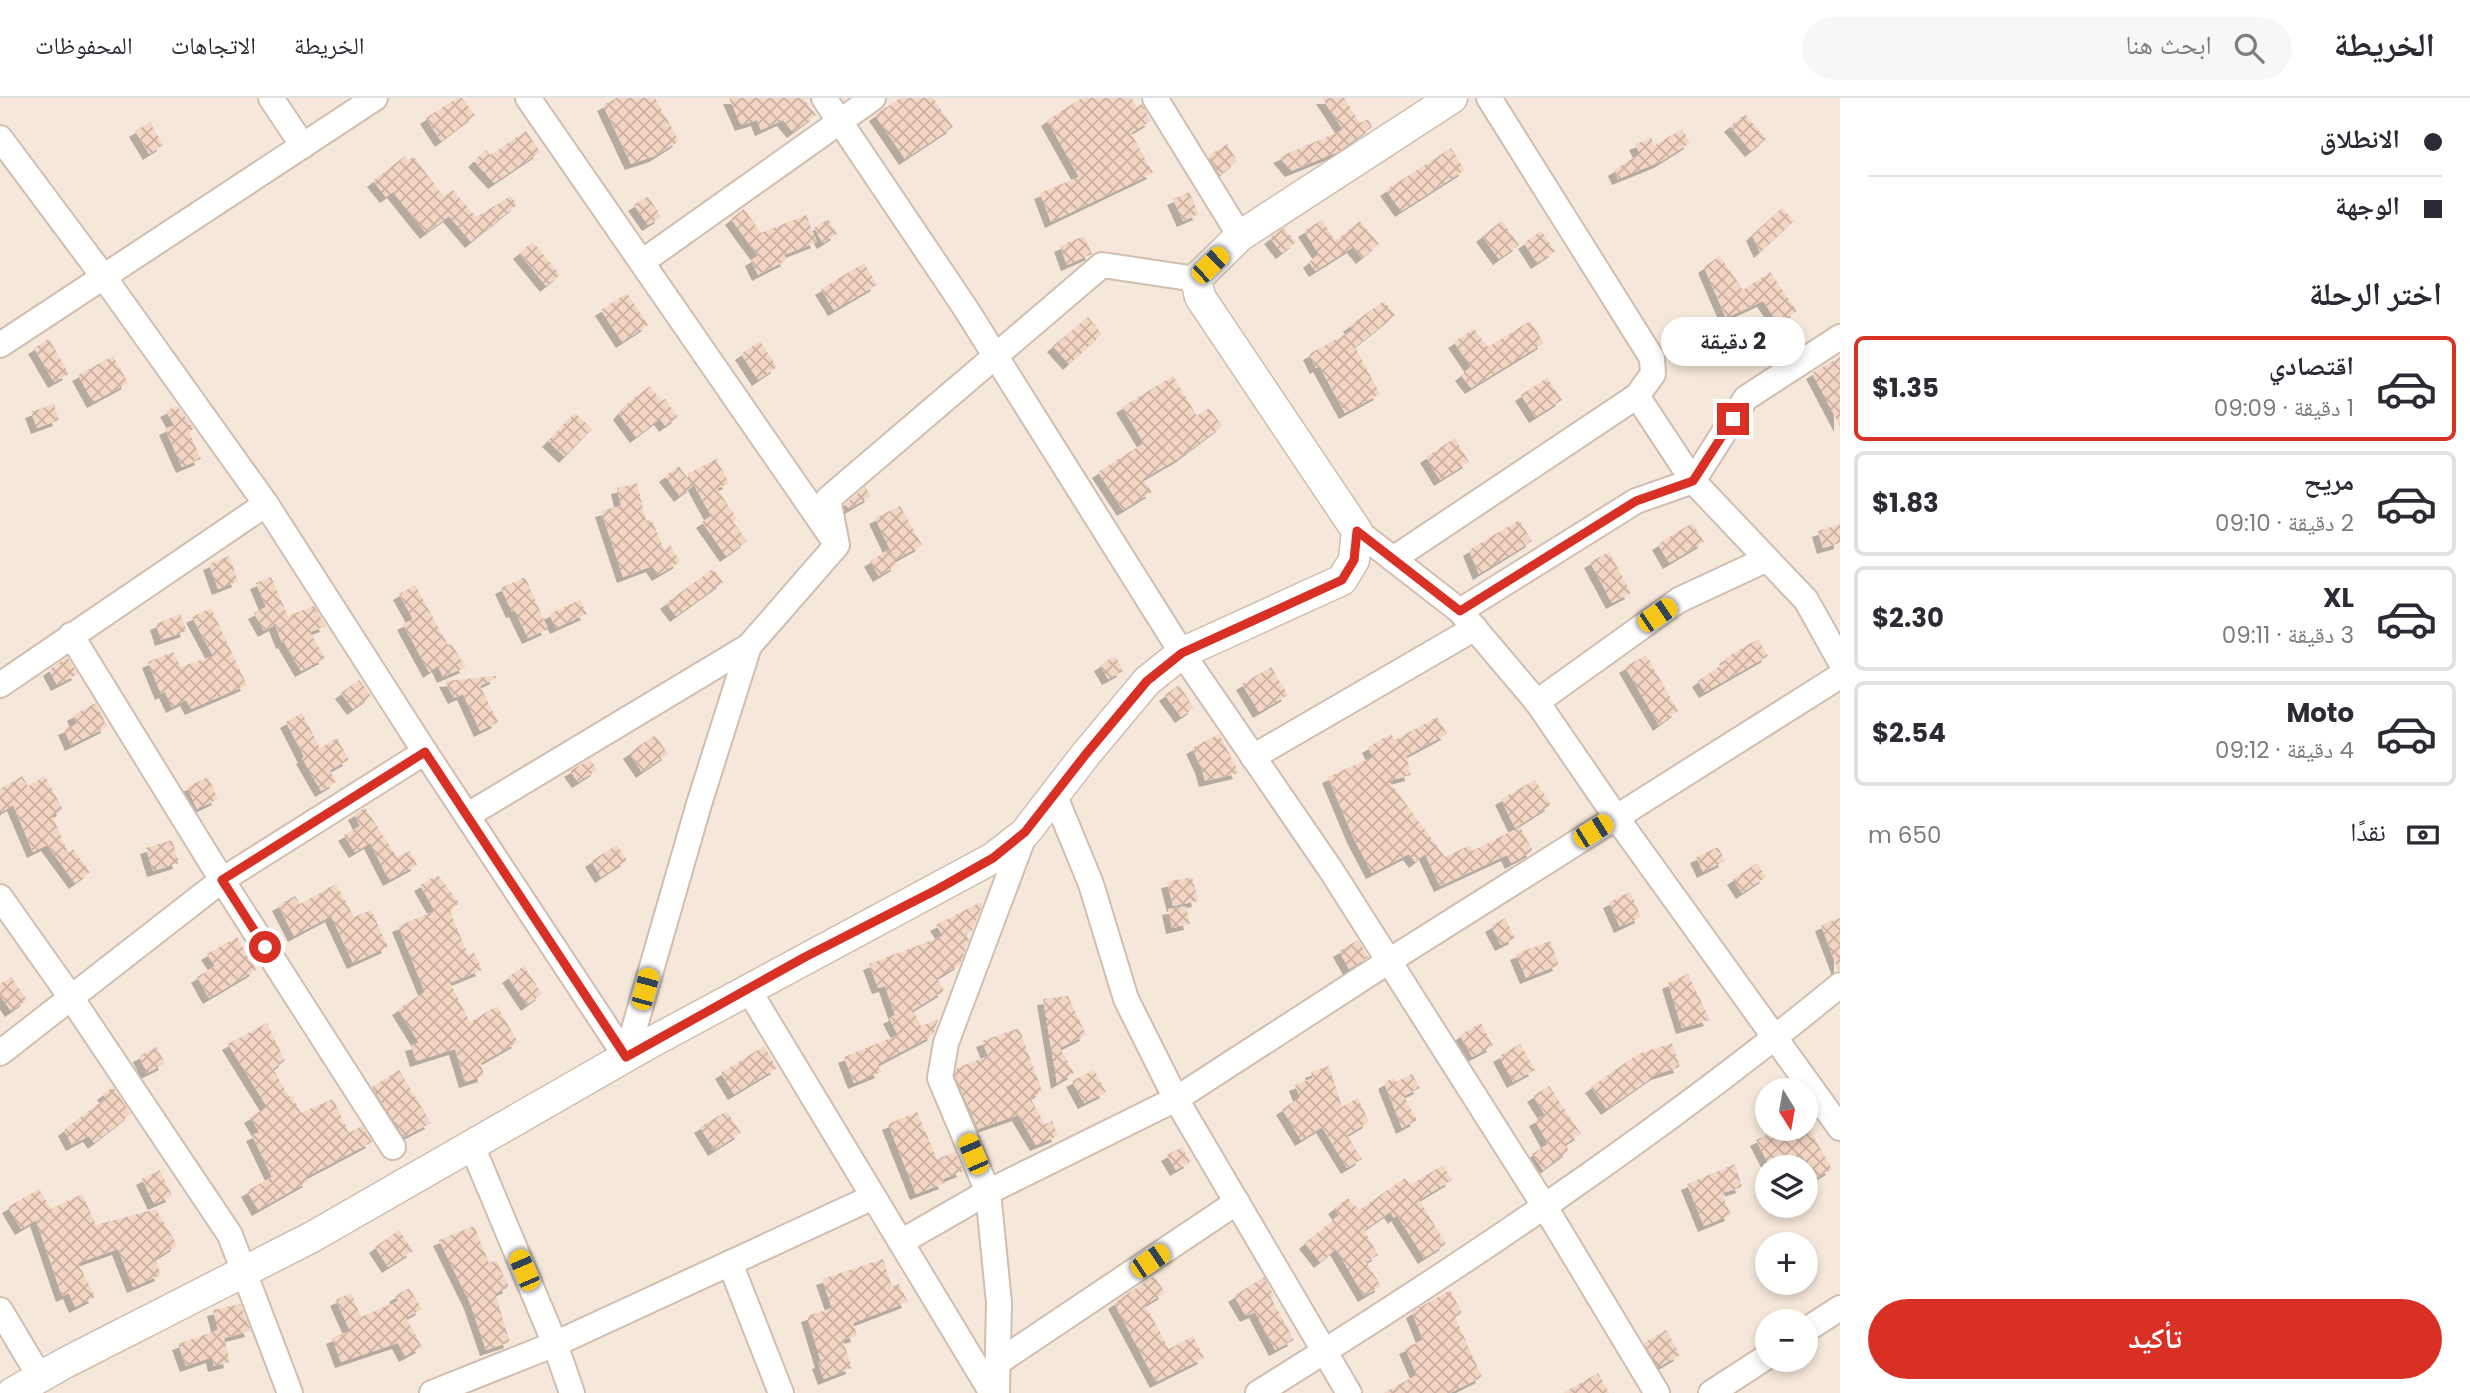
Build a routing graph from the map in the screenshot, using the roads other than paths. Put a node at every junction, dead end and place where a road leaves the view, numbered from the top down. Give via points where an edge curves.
1 (271, 98) edge
2 (375, 98) edge
3 (528, 98) edge
4 (824, 98) edge
5 (873, 98) edge
6 (1155, 98) edge
7 (1452, 98) edge
8 (1489, 98) edge
9 (840, 121) junction
10 (0, 138) edge
11 (303, 146) junction
12 (1240, 236) junction
13 (642, 262) junction
14 (103, 276) junction
15 (1196, 279) junction
16 (1840, 337) edge
17 (0, 345) edge
18 (994, 355) junction
19 (1637, 396) junction
20 (1693, 481) junction
21 (265, 504) junction
22 (1357, 531) junction
23 (837, 545) junction
24 (1393, 559) junction
25 (1767, 559) junction
26 (1468, 619) junction
27 (71, 635) junction
28 (749, 646) junction
29 (1182, 653) junction
30 (1840, 661) edge
31 (1840, 676) edge
32 (0, 685) edge
33 (1538, 702) junction
34 (425, 752) junction
35 (1253, 757) junction
36 (1054, 794) junction
37 (468, 815) junction
38 (1616, 817) junction
39 (1025, 832) junction
40 (222, 880) junction
41 (0, 897) edge
42 (1389, 961) junction
43 (1840, 985) edge
44 (748, 989) junction
45 (70, 996) junction
46 (1775, 1038) junction
47 (0, 1053) edge
48 (626, 1057) junction
49 (1176, 1099) junction
50 (1840, 1128) edge
51 (471, 1146) junction
52 (393, 1147) dead end
53 (988, 1192) junction
54 (873, 1197) junction
55 (1237, 1202) junction
56 (1545, 1207) junction
57 (901, 1242) junction
58 (730, 1263) junction
59 (244, 1271) junction
60 (1840, 1308) edge
61 (0, 1310) edge
62 (1818, 1323) edge
63 (555, 1345) junction
64 (1325, 1352) junction
65 (997, 1363) junction
66 (1755, 1364) edge
67 (40, 1377) junction
68 (12, 1393) edge
69 (290, 1393) edge
70 (432, 1393) edge
71 (572, 1393) edge
72 (781, 1393) edge
73 (994, 1393) edge
74 (1258, 1393) edge
75 (1349, 1393) edge
76 (1657, 1393) edge
77 (1711, 1393) edge

1 - 11 street
2 - 11 street
3 - 13 street
4 - 9 street
5 - 9 street
6 - 12 street
7 - 12 street
8 - 19 street via 1652,358 1653,374
9 - 13 street
9 - 18 street
10 - 14 street
11 - 14 street
12 - 15 street
13 - 23 street
14 - 17 street
14 - 21 street
15 - 18 street via 1102,265
15 - 22 street via 1200,297
16 - 20 street via 1746,398
18 - 23 street via 828,499
18 - 29 street
19 - 20 street
19 - 24 street
20 - 25 street
20 - 26 street via 1636,501
21 - 27 street
21 - 34 street
22 - 24 street
22 - 29 street via 1354,560 1342,580
23 - 28 street
24 - 26 street
25 - 30 street via 1807,600
25 - 33 street via 1679,600
26 - 33 street
26 - 35 street
27 - 32 street
27 - 40 street
28 - 37 street
28 - 48 street
29 - 35 street
29 - 36 street via 1147,681
31 - 38 street
33 - 38 street
34 - 37 street
34 - 40 street
35 - 42 street
36 - 39 street
36 - 49 street via 1091,884 1126,999
37 - 48 street
38 - 42 street
38 - 46 street
39 - 44 street via 993,858
39 - 53 street via 946,1043 940,1078
40 - 45 street
40 - 52 street
41 - 45 street
42 - 49 street
42 - 56 street
43 - 46 street
44 - 48 street
44 - 54 street
45 - 47 street
45 - 59 street via 230,1236
46 - 50 street
46 - 56 street
48 - 51 street
49 - 53 street
49 - 55 street
51 - 59 street
51 - 63 street
53 - 57 street
53 - 65 street via 999,1303
54 - 57 street
54 - 58 street
55 - 64 street
55 - 65 street
56 - 64 street
56 - 76 street
57 - 73 street
58 - 63 street
58 - 72 street
59 - 67 street
59 - 69 street
60 - 62 street
61 - 67 street
63 - 70 street
63 - 71 street
64 - 74 street
64 - 75 street
65 - 73 street
66 - 77 street
67 - 68 street

